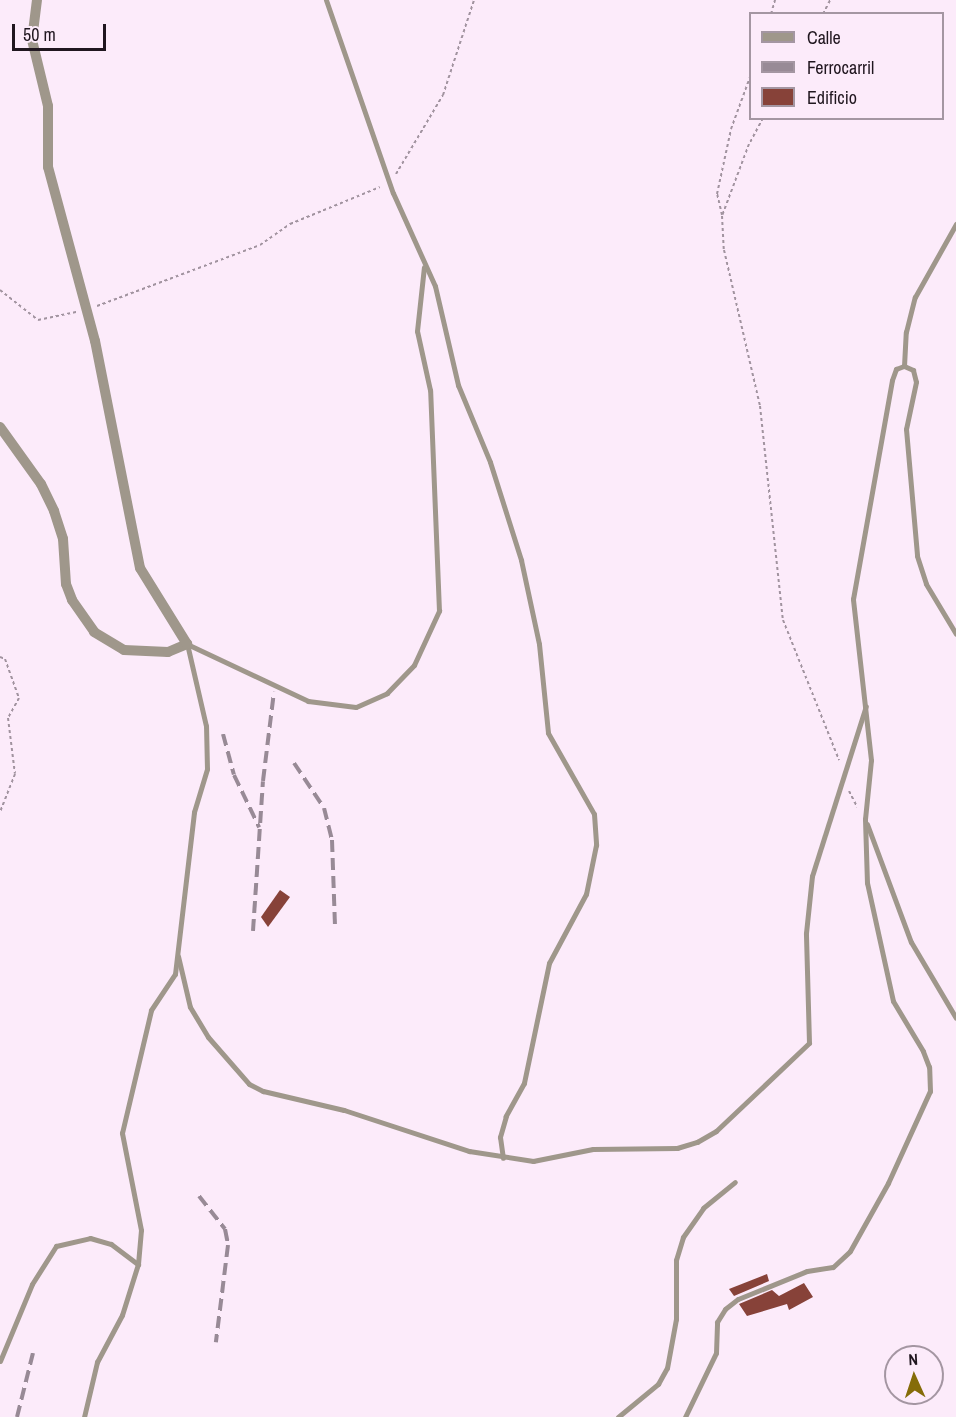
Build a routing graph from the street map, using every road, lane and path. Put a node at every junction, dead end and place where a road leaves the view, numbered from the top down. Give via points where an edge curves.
1 (37, 0) edge
2 (326, 0) edge
3 (474, 0) edge
4 (749, 79) edge
5 (762, 120) edge
6 (389, 181) junction
7 (722, 216) junction
8 (956, 224) edge
9 (424, 266) junction
10 (0, 290) edge
11 (85, 310) junction
12 (904, 366) junction
13 (0, 427) edge
14 (956, 634) edge
15 (187, 644) junction
16 (0, 657) edge
17 (867, 700) junction
18 (843, 775) junction
19 (0, 812) edge
20 (865, 819) junction
21 (178, 956) junction
22 (956, 1018) edge
23 (503, 1158) junction
24 (735, 1182) dead end
25 (138, 1264) junction
26 (0, 1361) edge
27 (84, 1417) edge
28 (618, 1417) edge
29 (685, 1417) edge

1 - 11 street via 32,40 48,106 48,167
2 - 6 lane
3 - 6 path via 443,95
4 - 7 path via 731,129 717,194
5 - 7 path
6 - 9 lane
6 - 11 path via 290,224 260,245
7 - 18 path via 724,250 760,406 783,620
8 - 12 lane via 915,297 906,332
9 - 15 lane via 416,309 430,390 439,611 414,665 387,693 356,707 308,701
9 - 23 lane via 435,286 458,385 490,462 521,560 539,644 548,733 594,814 596,845 586,894 549,963 524,1083 506,1116 500,1137
10 - 11 path via 38,320
11 - 15 street via 95,341 140,568
12 - 14 lane via 913,370 916,382 906,429 917,556 926,584
12 - 17 lane via 896,369 892,380 853,599
13 - 15 street via 41,484 54,511 63,539 66,584 94,632 124,650 168,652
15 - 21 lane via 206,726 207,769 194,812
16 - 19 path via 5,659 19,698 8,718 15,774
17 - 18 lane via 859,737
17 - 20 lane via 871,760
18 - 20 path via 852,801
18 - 23 lane via 812,876 806,933 811,1028 809,1042 802,1052 716,1131 696,1142 677,1148 593,1149 533,1161
20 - 22 lane via 911,942
20 - 29 lane via 867,883 884,972 893,1001 923,1052 930,1073 930,1091 888,1183 850,1251 833,1267 807,1271 738,1299 725,1309 717,1322 716,1353
21 - 23 lane via 190,1007 208,1037 249,1084
21 - 25 lane via 175,974 151,1010 123,1132 141,1230
24 - 28 lane via 703,1208 683,1237 676,1260 676,1319 667,1368 658,1384
25 - 26 lane via 111,1244 90,1238 56,1246 32,1284
25 - 27 lane via 122,1315 97,1362

